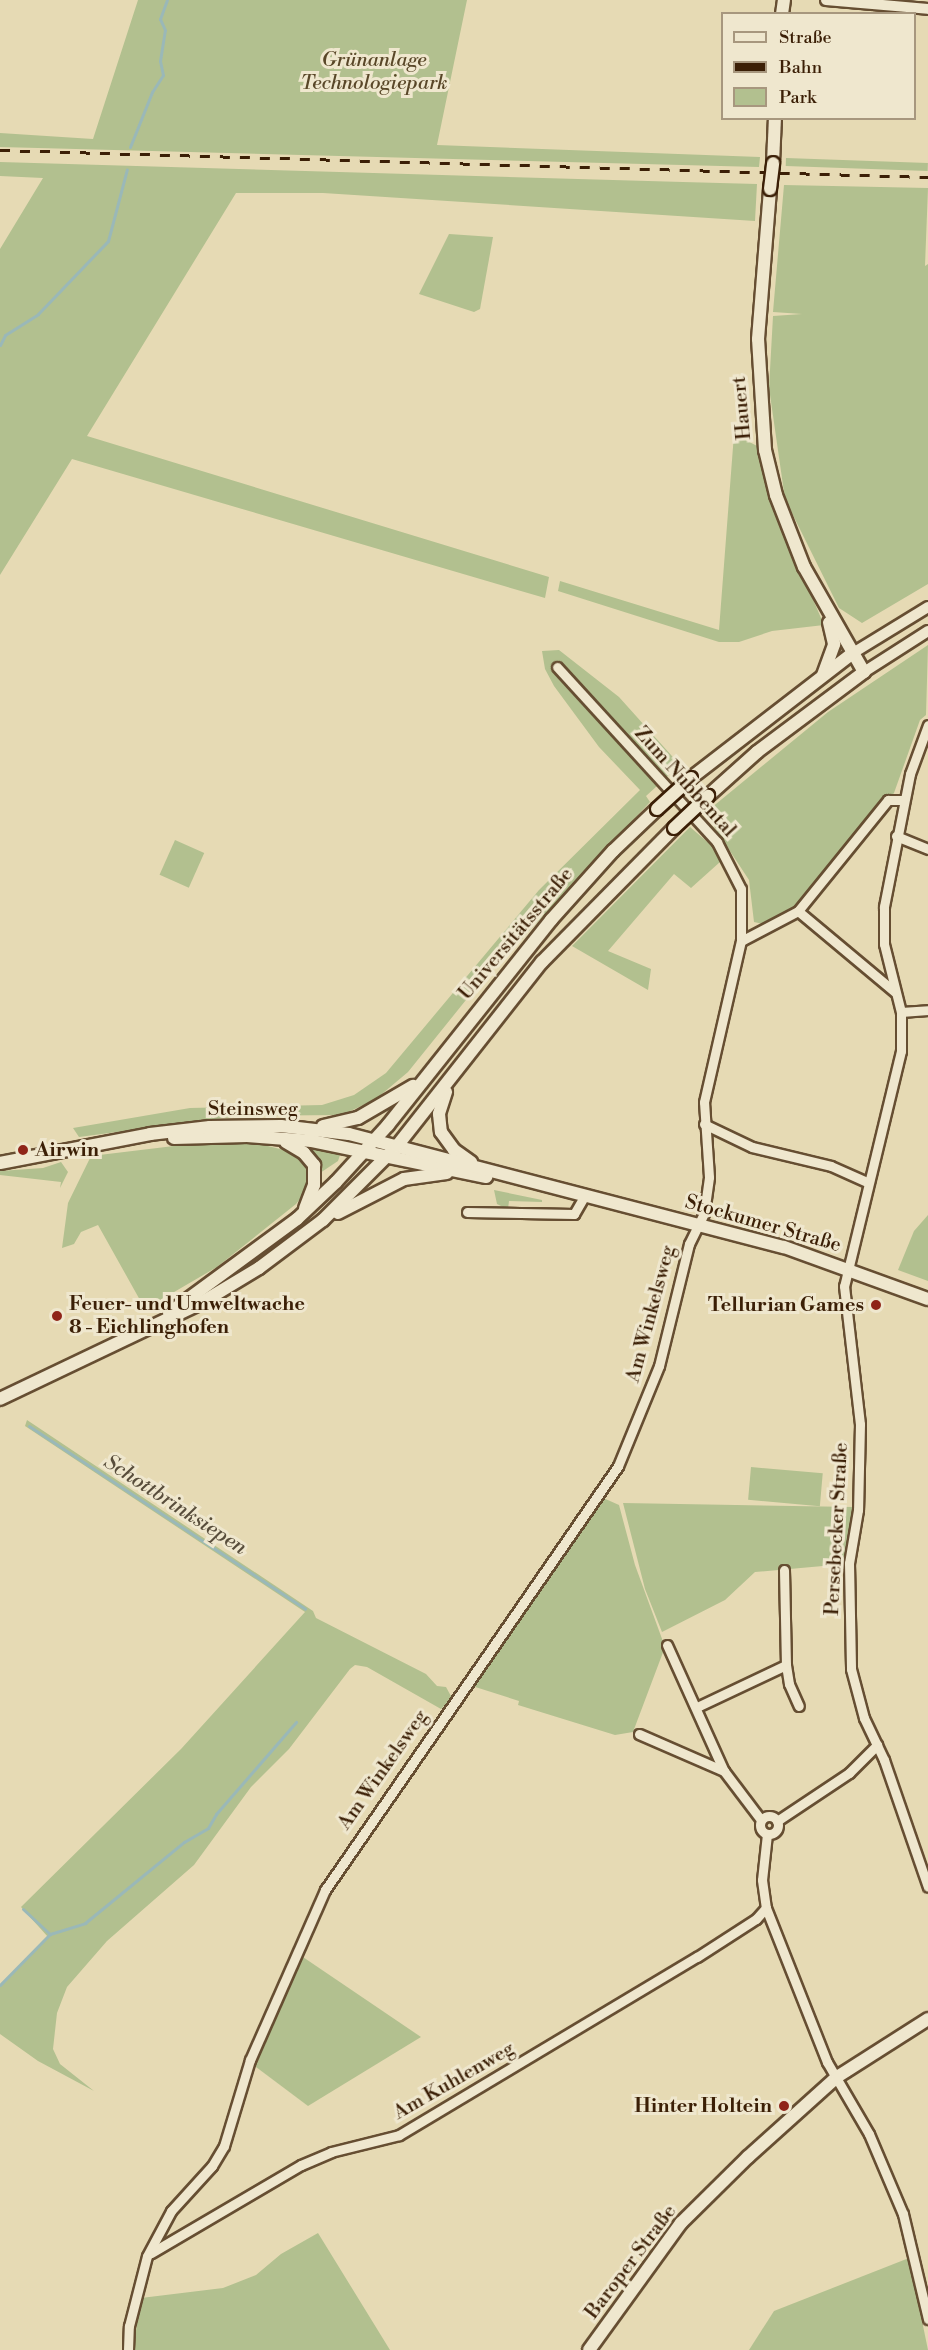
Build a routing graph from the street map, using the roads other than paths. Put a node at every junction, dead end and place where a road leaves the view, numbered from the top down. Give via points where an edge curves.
1 (826, 0) edge
2 (928, 9) edge
3 (775, 120) edge
4 (823, 605) junction
5 (928, 607) edge
6 (928, 631) edge
7 (853, 653) junction
8 (557, 667) dead end
9 (864, 672) junction
10 (823, 675) junction
11 (928, 725) edge
12 (904, 800) junction
13 (897, 836) junction
14 (928, 849) edge
15 (798, 911) junction
16 (741, 941) junction
17 (895, 992) junction
18 (928, 1010) edge
19 (901, 1012) junction
20 (419, 1082) junction
21 (449, 1085) junction
22 (704, 1124) junction
23 (304, 1128) junction
24 (279, 1138) junction
25 (131, 1140) junction
26 (371, 1146) junction
27 (393, 1151) junction
28 (0, 1163) edge
29 (479, 1171) junction
30 (867, 1182) junction
31 (584, 1197) junction
32 (467, 1212) dead end
33 (297, 1219) junction
34 (324, 1220) junction
35 (699, 1226) junction
36 (847, 1268) junction
37 (928, 1299) edge
38 (164, 1318) junction
39 (0, 1398) edge
40 (784, 1570) dead end
41 (667, 1646) dead end
42 (786, 1665) junction
43 (799, 1706) dead end
44 (697, 1707) junction
45 (639, 1734) dead end
46 (877, 1745) junction
47 (724, 1771) junction
48 (762, 1820) junction
49 (777, 1821) junction
50 (767, 1834) junction
51 (928, 1887) edge
52 (766, 1908) junction
53 (928, 2019) edge
54 (837, 2077) junction
55 (147, 2256) junction
56 (928, 2319) edge
57 (128, 2350) edge
58 (589, 2350) edge

1 - 2 street
3 - 4 main road, Hauert, bridge via 758,339 761,425 769,470 787,530
4 - 7 main road, Hauert
4 - 10 main road via 834,645
5 - 7 street, Universitätsstraße
6 - 9 street, Universitätsstraße
7 - 9 main road, Hauert
7 - 10 main road, Universitätsstraße
8 - 16 street, Zum Nubbental via 727,855 741,893
9 - 21 main road, Universitätsstraße, bridge via 757,752 674,828 542,962
10 - 20 main road, Universitätsstraße, bridge via 691,778 613,851 550,920
11 - 12 street, Persebecker Straße
12 - 13 street, Persebecker Straße
12 - 15 street via 888,800
13 - 14 street
13 - 17 street, Persebecker Straße via 883,928
15 - 16 street
15 - 17 street
16 - 22 street, Zum Nubbental via 705,1096
17 - 19 street, Persebecker Straße
18 - 19 street
19 - 30 street, Persebecker Straße via 898,1068
20 - 23 main road via 358,1118
20 - 26 main road, Universitätsstraße
21 - 27 main road, Universitätsstraße
21 - 29 main road, Universitätsstraße via 439,1114 441,1132 454,1150
22 - 30 street via 752,1147 831,1166
22 - 35 street, Zum Nubbental via 709,1186
23 - 25 main road, Steinsweg via 210,1127
23 - 26 main road, Steinsweg
24 - 25 main road, Steinsweg via 217,1135
24 - 26 main road, Steinsweg
24 - 33 main road via 304,1153 314,1165 312,1193
25 - 28 main road, Steinsweg
26 - 27 main road, Stockumer Straße
26 - 33 main road, Universitätsstraße
27 - 29 main road, Stockumer Straße
27 - 34 main road, Universitätsstraße
29 - 31 main road, Stockumer Straße
29 - 34 main road via 415,1176
30 - 36 street, Persebecker Straße
31 - 32 street via 574,1214
31 - 35 main road, Stockumer Straße
33 - 38 main road, Universitätsstraße
34 - 38 main road, Universitätsstraße via 259,1268 201,1303
35 - 36 main road, Stockumer Straße
35 - 55 street, Am Winkelsweg via 689,1244 659,1366 618,1466 336,1870 270,2009 224,2146 212,2166 171,2211
36 - 37 main road, Stockumer Straße
36 - 46 street, Persebecker Straße via 844,1286 858,1397 860,1450 858,1510 849,1563 851,1669 864,1718
38 - 39 main road, Universitätsstraße
40 - 42 street
41 - 44 street
42 - 43 street
42 - 44 street
44 - 47 street
45 - 47 street
46 - 49 street via 849,1773
46 - 51 street, Persebecker Straße
47 - 48 street
48 - 49 street via 770,1816
48 - 50 street via 760,1829
49 - 50 street via 776,1831
50 - 52 street via 762,1880
52 - 54 street via 826,2062
52 - 55 street, Am Kuhlenweg via 756,1919 704,1953 399,2135 331,2152 301,2165
53 - 54 main road, Baroper Straße
54 - 56 street via 869,2134 903,2214
54 - 58 main road, Baroper Straße via 681,2223
55 - 57 street, Am Winkelsweg via 129,2326

